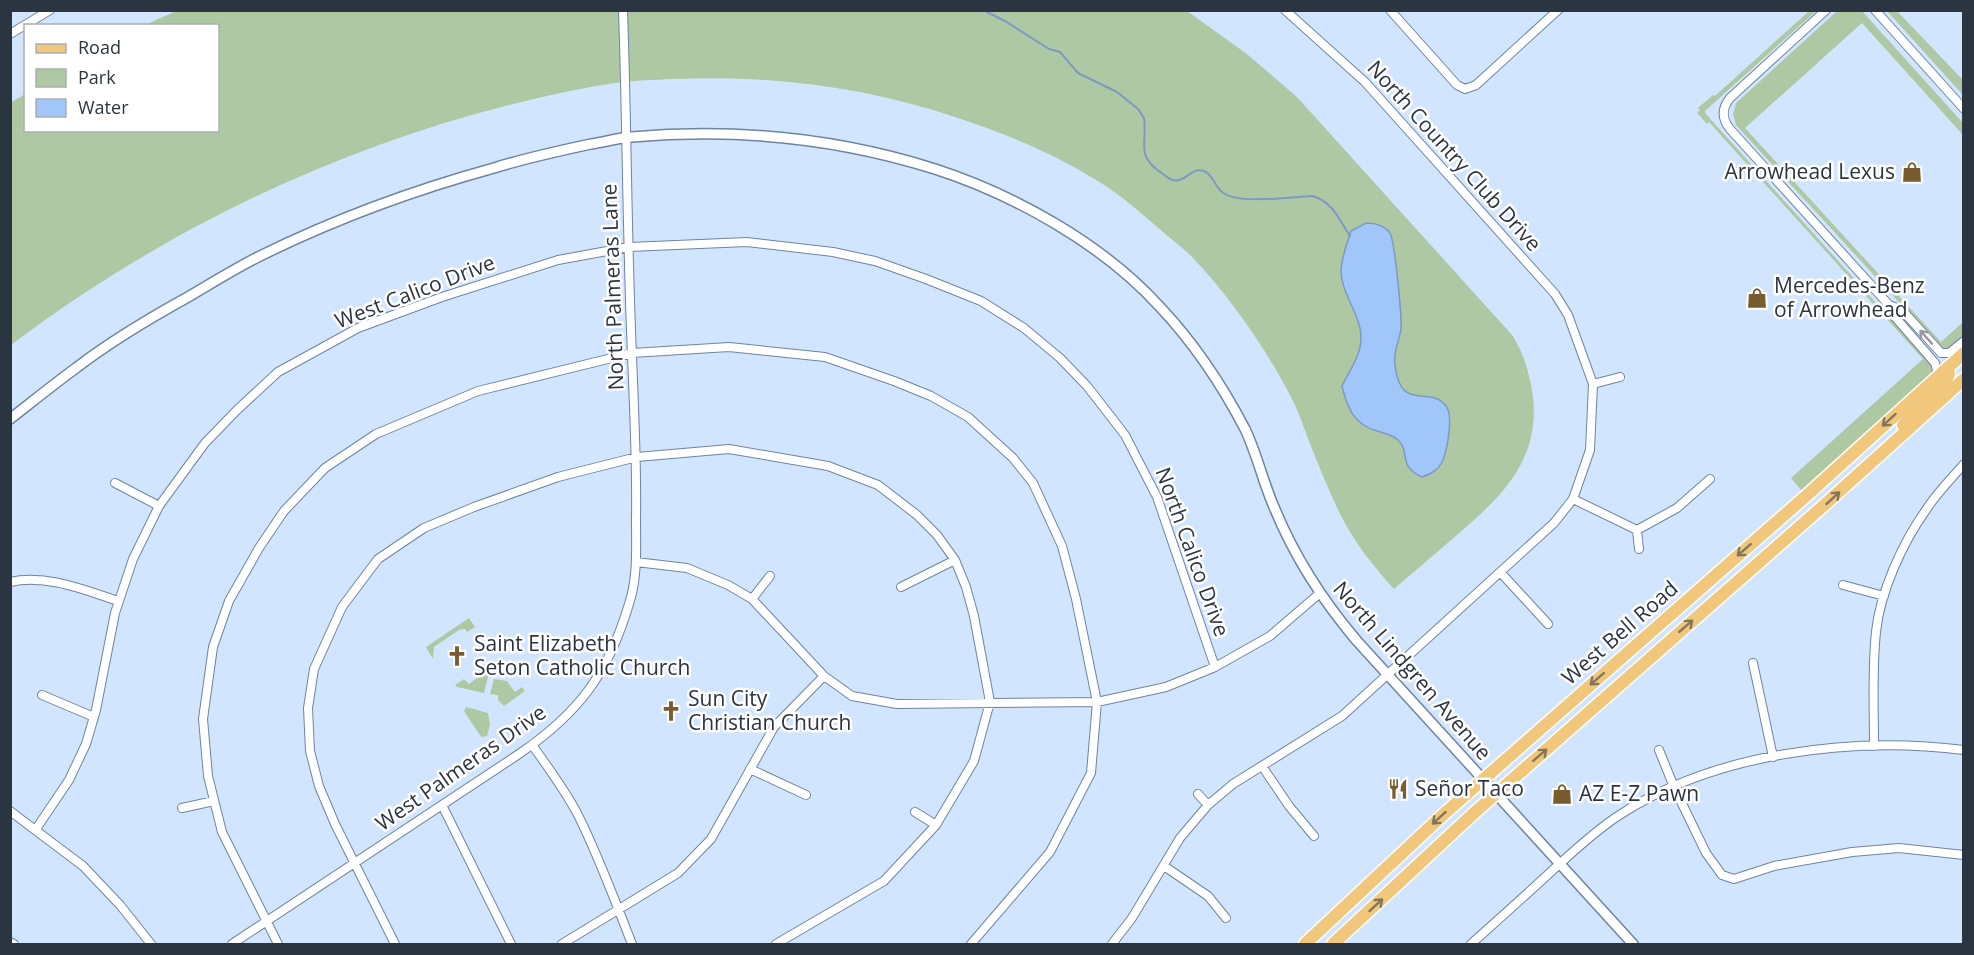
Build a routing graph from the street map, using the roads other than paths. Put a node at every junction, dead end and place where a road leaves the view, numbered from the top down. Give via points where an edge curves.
1 (50, 10) edge
2 (623, 10) edge
3 (1285, 10) edge
4 (1390, 10) edge
5 (1558, 10) edge
6 (1826, 10) edge
7 (1875, 10) edge
8 (27, 24) edge
9 (24, 26) edge
10 (10, 34) edge
11 (1964, 109) edge
12 (627, 137) junction
13 (629, 247) junction
14 (1889, 304) junction
15 (1964, 341) edge
16 (1938, 351) junction
17 (632, 353) junction
18 (1964, 353) edge
19 (1948, 367) junction
20 (1620, 377) dead end
21 (1964, 379) edge
22 (1933, 381) junction
23 (1593, 384) junction
24 (10, 419) edge
25 (1888, 447) junction
26 (637, 457) junction
27 (1964, 464) edge
28 (1710, 479) dead end
29 (115, 483) dead end
30 (1573, 499) junction
31 (159, 506) junction
32 (1637, 530) junction
33 (1639, 549) dead end
34 (955, 560) junction
35 (636, 562) junction
36 (1501, 573) junction
37 (770, 576) dead end
38 (10, 582) edge
39 (1843, 585) dead end
40 (901, 587) dead end
41 (1320, 593) junction
42 (1884, 596) junction
43 (753, 599) junction
44 (118, 601) junction
45 (1548, 624) dead end
46 (1754, 663) dead end
47 (1215, 667) junction
48 (1388, 675) junction
49 (824, 676) junction
50 (42, 695) dead end
51 (990, 702) junction
52 (1097, 702) junction
53 (94, 717) junction
54 (532, 745) junction
55 (1874, 746) junction
56 (1659, 750) dead end
57 (1964, 750) edge
58 (1773, 757) junction
59 (1262, 766) junction
60 (750, 769) junction
61 (1483, 779) junction
62 (1674, 786) junction
63 (1198, 794) dead end
64 (1496, 794) junction
65 (806, 795) dead end
66 (214, 801) junction
67 (442, 805) junction
68 (1208, 805) junction
69 (182, 808) dead end
70 (10, 811) edge
71 (915, 812) dead end
72 (936, 825) junction
73 (36, 829) junction
74 (1314, 836) dead end
75 (1964, 855) edge
76 (354, 863) junction
77 (1560, 864) junction
78 (1164, 866) junction
79 (619, 911) junction
80 (1226, 918) dead end
81 (266, 922) junction
82 (1481, 941) edge
83 (151, 945) edge
84 (232, 945) edge
85 (278, 945) edge
86 (395, 945) edge
87 (512, 945) edge
88 (562, 945) edge
89 (632, 945) edge
90 (776, 945) edge
91 (971, 945) edge
92 (1112, 945) edge
93 (1305, 945) edge
94 (1333, 945) edge
95 (1471, 945) edge
96 (1633, 945) edge

1 - 8 street
2 - 12 street, North Palmeras Lane
3 - 23 street, North Country Club Drive via 1365,82 1547,285 1568,315
4 - 5 street via 1457,85 1465,89 1476,85
6 - 14 street via 1730,98 1724,108 1724,119
7 - 11 street
9 - 10 street
12 - 13 street, North Palmeras Lane
12 - 24 street, North Lindgren Avenue via 535,156 439,183 354,214 260,256 149,319 78,366
12 - 41 street, North Lindgren Avenue via 716,132 833,143 971,181 1085,242 1159,305 1207,364 1246,432 1277,516
13 - 17 street, North Palmeras Lane
13 - 31 street, West Calico Drive via 558,260 442,297 358,328 278,372 205,443
13 - 47 street, North Calico Drive via 747,242 833,252 875,261 959,292 1024,328 1087,386 1125,435 1157,497
16 -> 14 street via 1902,310
14 - 22 street via 1895,317 1935,363
15 - 16 street via 1948,353
16 - 19 street
17 - 26 street, North Palmeras Lane
17 - 52 street via 729,347 825,357 931,396 968,417 1033,483 1051,521 1076,599
17 - 66 street via 478,391 376,434 326,468 284,511 229,601 213,648 203,719
18 - 19 main road, West Bell Road
19 - 22 main road, West Bell Road
19 - 25 main road via 1946,381 1907,420
20 - 23 street
21 - 25 main road, West Bell Road
22 -> 61 main road, West Bell Road
23 - 30 street via 1590,450
64 -> 25 main road, West Bell Road
26 - 34 street via 729,449 828,466 878,484 917,515
26 - 35 street, North Palmeras Lane
26 - 76 street via 558,477 424,528 378,559 342,607 314,669 308,708 310,751 319,786
27 - 42 street via 1926,509
28 - 32 street via 1677,508
29 - 31 street
30 - 32 street
30 - 36 street via 1554,523
31 - 44 street, West Calico Drive
32 - 33 street
34 - 40 street
34 - 51 street via 974,616
35 - 43 street via 687,568
35 - 54 street, West Palmeras Drive via 630,602 606,664 581,701
36 - 45 street
36 - 48 street
37 - 43 street
38 - 44 street via 50,581
39 - 42 street
41 - 47 street via 1269,636
41 - 48 street, North Lindgren Avenue
42 - 55 street via 1876,630
43 - 49 street
44 - 53 street, West Calico Drive
46 - 58 street
47 - 52 street via 1166,687
48 - 59 street via 1342,716
48 - 61 street, North Lindgren Avenue
49 - 51 street via 852,696 897,704
49 - 60 street via 774,727
50 - 53 street
51 - 52 street
51 - 72 street via 974,761
52 - 91 street via 1091,773 1050,852
53 - 73 street, West Calico Drive via 74,771
54 - 67 street, West Palmeras Drive
54 - 79 street via 578,815
55 - 57 street
55 - 58 street
56 - 62 street
58 - 62 street
59 - 68 street
59 - 74 street
60 - 65 street
60 - 79 street via 711,839 678,873
61 - 64 street, North Lindgren Avenue
61 -> 93 main road, West Bell Road
62 - 75 street via 1706,853 1722,875 1734,879 1774,866 1852,852 1899,848
62 - 77 street via 1616,817
63 - 68 street
64 - 77 street, North Lindgren Avenue
94 -> 64 main road, West Bell Road
66 - 69 street
66 - 81 street via 222,832
67 - 76 street, West Palmeras Drive
67 - 87 street
68 - 78 street via 1185,831
70 - 73 street
71 - 72 street
72 - 90 street via 884,881
73 - 83 street via 83,866
76 - 81 street, West Palmeras Drive
76 - 86 street
77 - 82 street
77 - 96 street, North Lindgren Avenue
78 - 80 street via 1208,896
78 - 92 street
79 - 88 street
79 - 89 street
81 - 84 street, West Palmeras Drive
81 - 85 street
82 - 95 street

